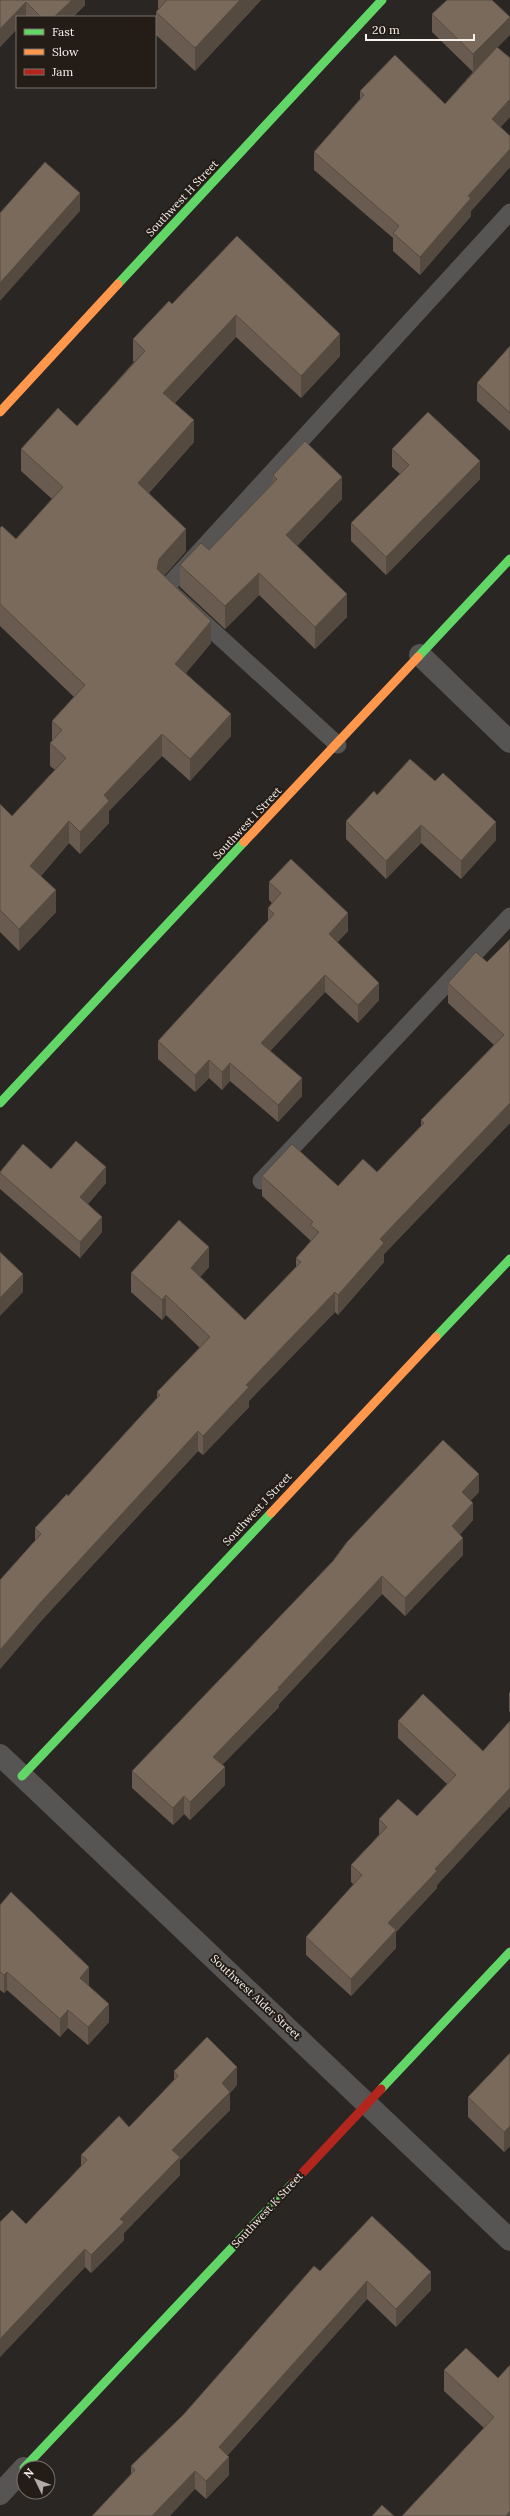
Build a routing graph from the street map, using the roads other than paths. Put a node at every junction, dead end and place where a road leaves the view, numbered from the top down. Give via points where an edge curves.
1 (382, 0) edge
2 (510, 212) edge
3 (0, 412) edge
4 (510, 559) edge
5 (420, 655) junction
6 (510, 742) edge
7 (338, 745) junction
8 (510, 916) edge
9 (0, 1103) edge
10 (262, 1181) dead end
11 (510, 1258) edge
12 (0, 1755) edge
13 (22, 1776) junction
14 (510, 1952) edge
15 (368, 2103) junction
16 (510, 2240) edge
17 (32, 2460) edge
18 (16, 2477) edge
19 (0, 2494) edge

1 - 3 street, Southwest H Street
2 - 7 lane via 166,588
4 - 5 street, Southwest I Street
5 - 6 street
5 - 7 street, Southwest I Street
7 - 9 street, Southwest I Street
8 - 10 lane
11 - 13 street, Southwest J Street
12 - 13 street, Southwest Alder Street
13 - 15 street, Southwest Alder Street
14 - 15 street, Southwest K Street
15 - 16 street, Southwest Alder Street
15 - 17 street, Southwest K Street
18 - 19 street, Southwest K Street

